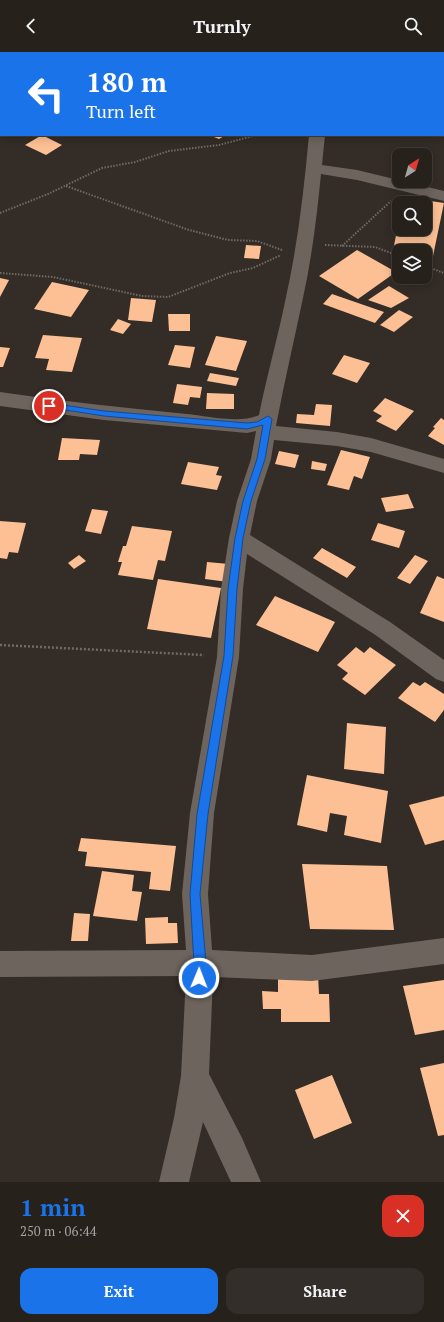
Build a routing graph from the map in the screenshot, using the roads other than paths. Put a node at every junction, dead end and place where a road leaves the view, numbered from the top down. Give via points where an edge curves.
1 (317, 136) edge
2 (313, 168) junction
3 (444, 196) edge
4 (0, 399) edge
5 (267, 425) junction
6 (444, 466) edge
7 (239, 538) junction
8 (444, 672) edge
9 (444, 951) edge
10 (200, 963) junction
11 (0, 964) edge
12 (195, 1076) junction
13 (174, 1182) edge
14 (246, 1182) edge

1 - 2 street
2 - 3 street via 357,175
2 - 5 street via 308,222 298,252 295,297 276,374
4 - 5 street via 104,413 247,426
5 - 6 street via 371,445
5 - 7 street via 261,459 247,501
7 - 8 street via 382,628
7 - 10 street via 232,589 228,656 202,814 195,894
9 - 10 street via 312,968
10 - 11 street
10 - 12 street
12 - 13 street via 189,1118
12 - 14 street via 232,1148

